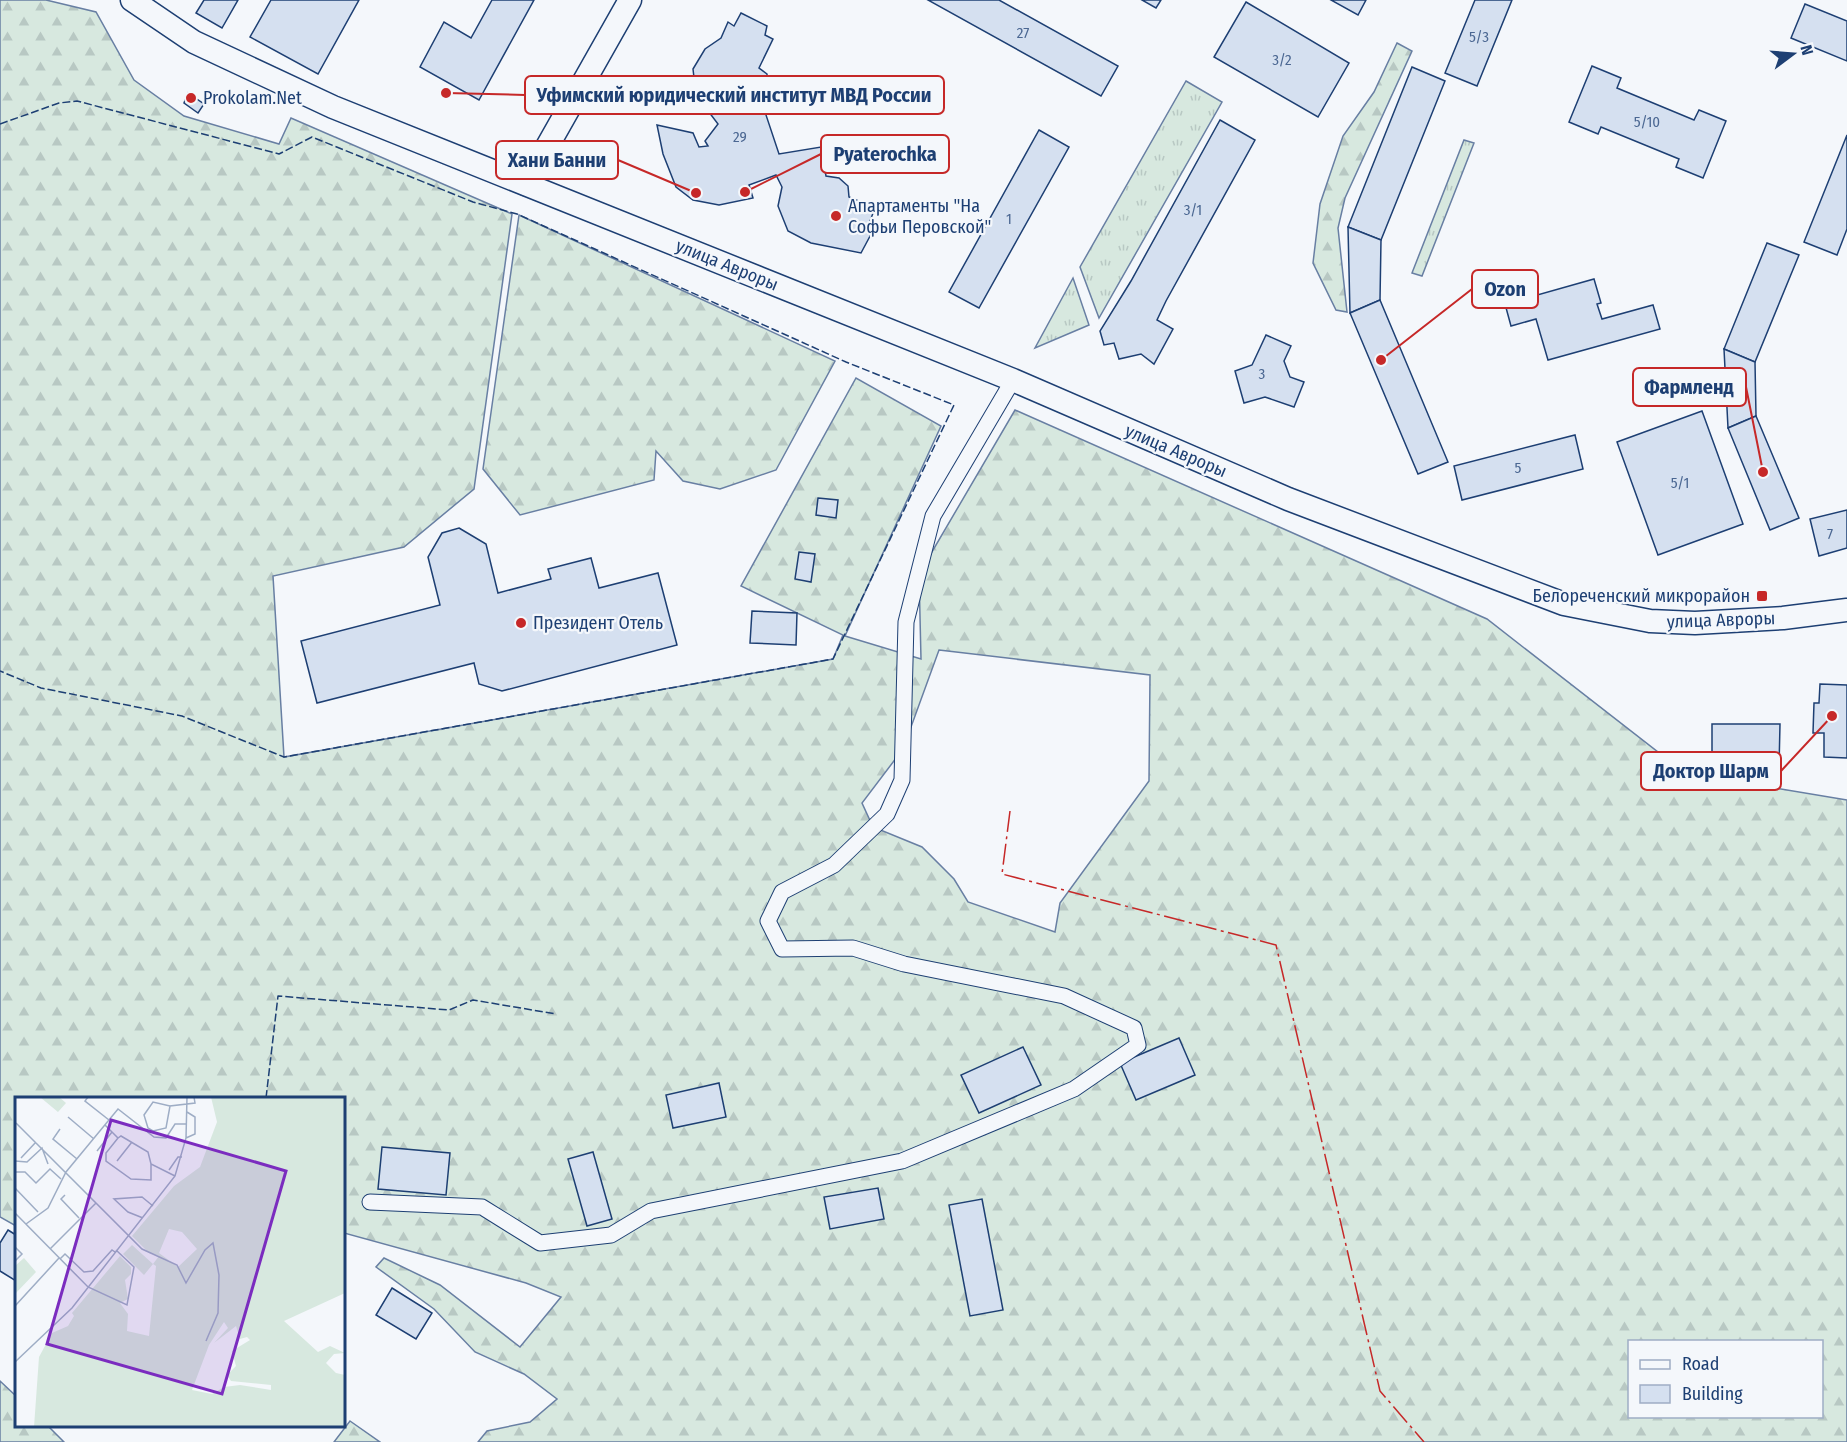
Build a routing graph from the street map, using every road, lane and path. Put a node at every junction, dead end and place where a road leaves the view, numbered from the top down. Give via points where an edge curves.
1 (132, 0) edge
2 (630, 0) edge
3 (526, 184) junction
4 (1013, 380) junction
5 (1847, 610) edge
6 (370, 1202) dead end

1 - 3 street, улица Авроры via 194,42 322,102
2 - 3 street
3 - 4 street, улица Авроры
4 - 5 street, улица Авроры via 1288,500 1564,604 1650,621 1695,623
4 - 6 street via 933,516 906,622 902,780 887,814 834,865 782,892 768,921 783,949 853,948 904,964 1064,996 1134,1028 1138,1045 1074,1089 902,1161 651,1210 611,1235 540,1243 482,1207

